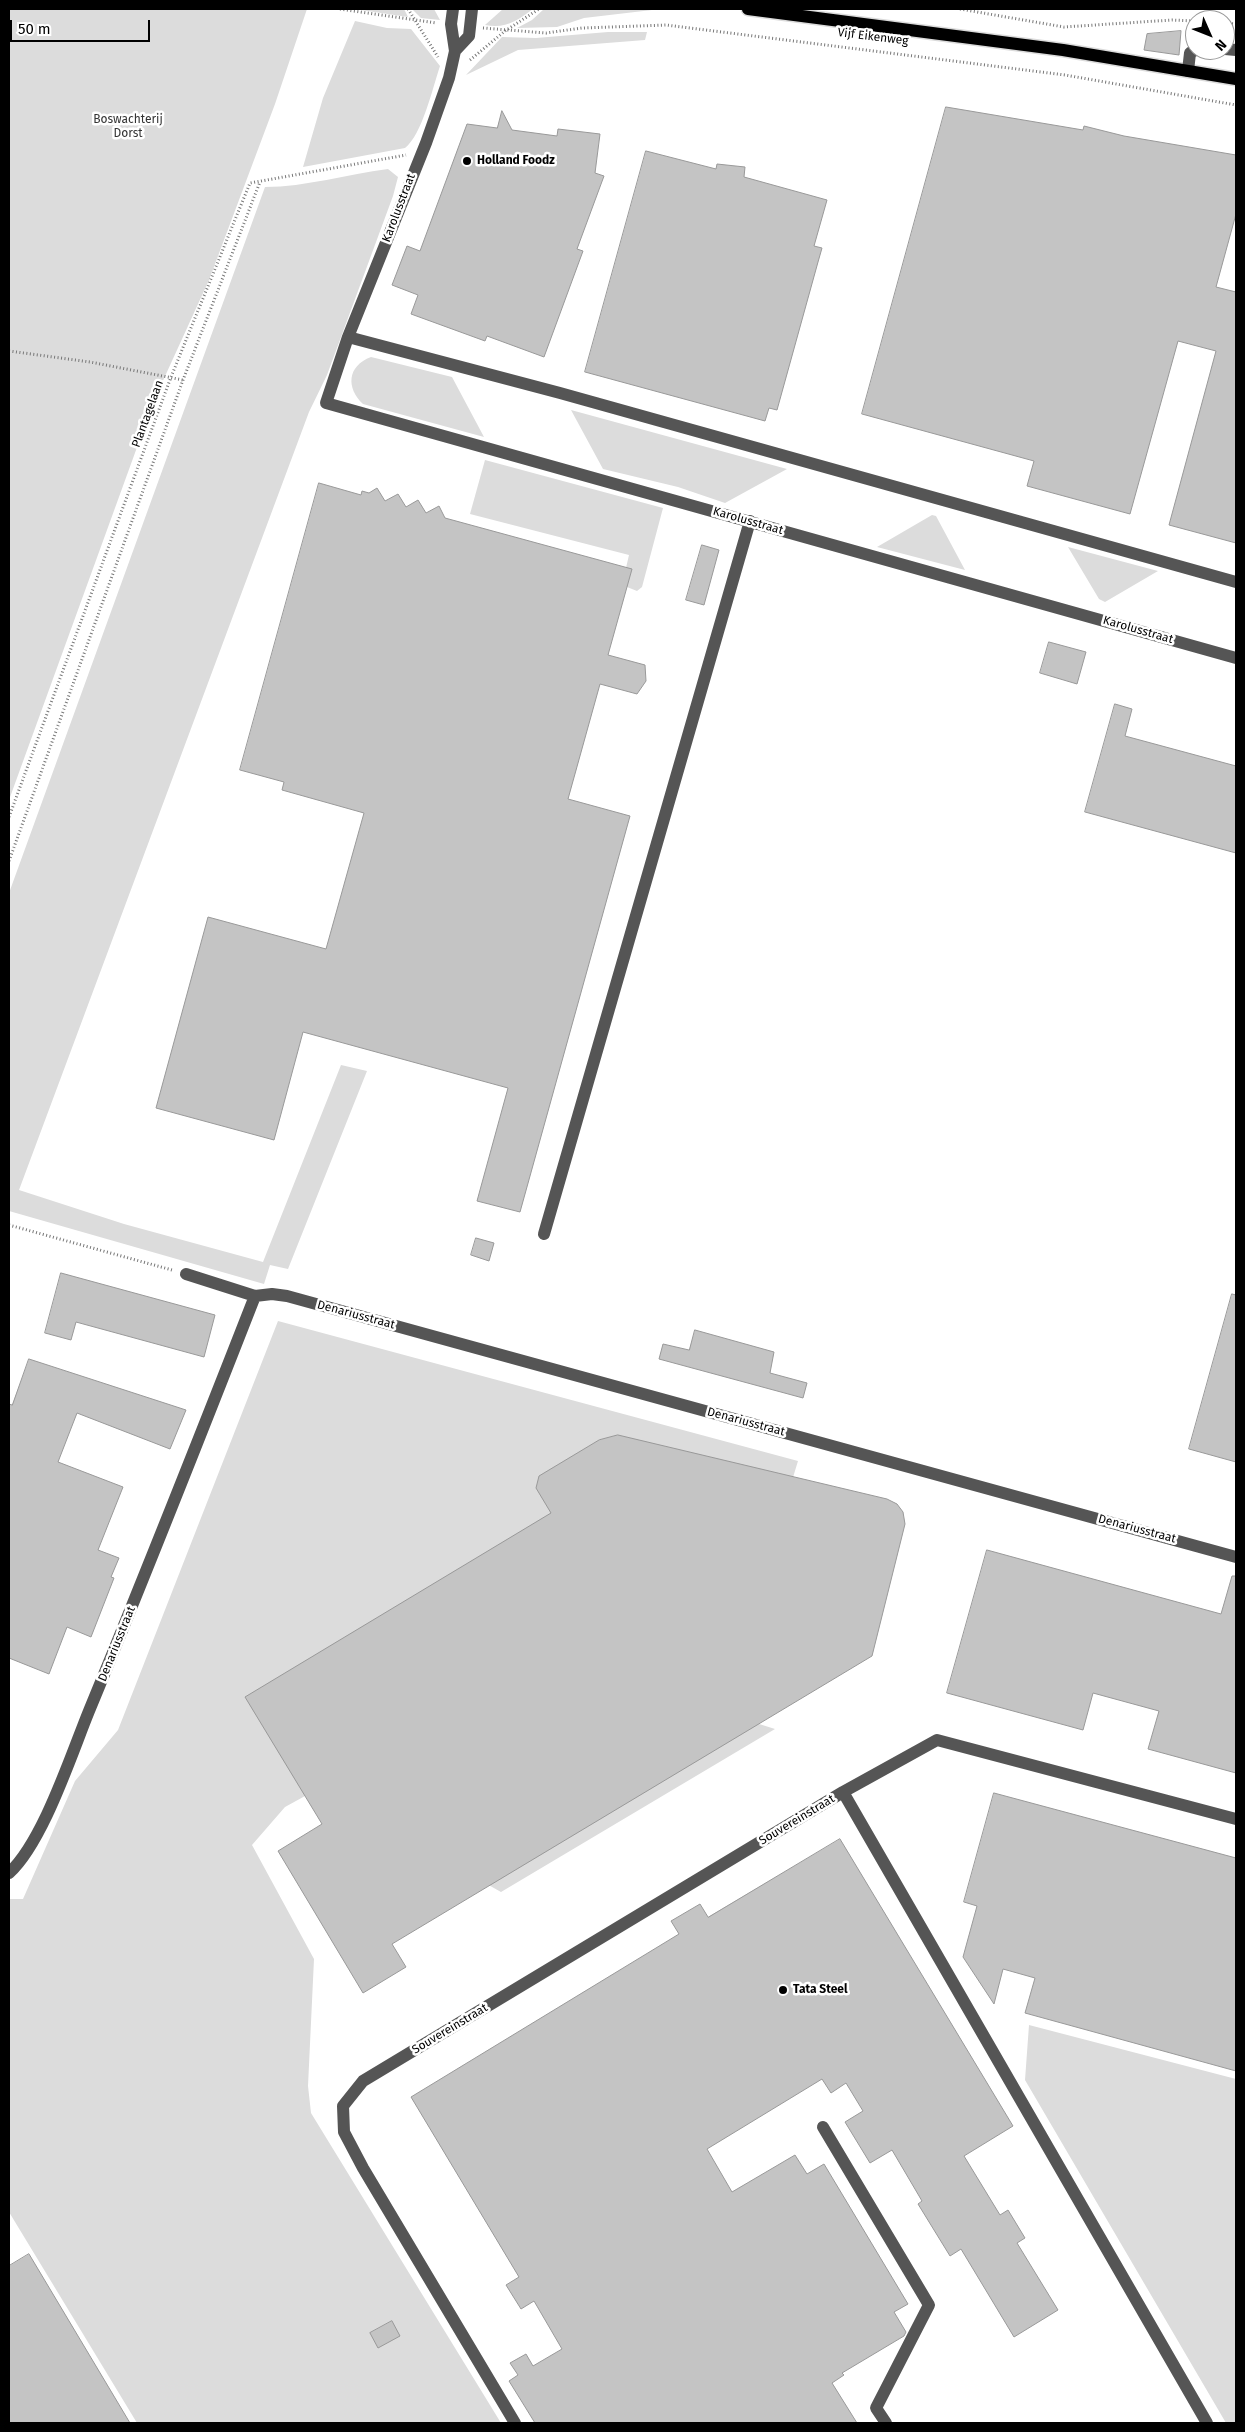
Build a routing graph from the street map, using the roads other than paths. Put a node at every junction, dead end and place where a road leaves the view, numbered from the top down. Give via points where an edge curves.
1 (453, 9) edge
2 (472, 9) edge
3 (748, 9) edge
4 (455, 51) junction
5 (1189, 60) edge
6 (1188, 71) junction
7 (1236, 79) edge
8 (348, 337) junction
9 (750, 521) junction
10 (1236, 582) edge
11 (1236, 658) edge
12 (544, 1234) dead end
13 (186, 1274) road end
14 (255, 1296) junction
15 (1236, 1557) edge
16 (843, 1792) junction
17 (1236, 1819) edge
18 (9, 1873) edge
19 (823, 2127) dead end
20 (515, 2423) edge
21 (886, 2423) edge
22 (1207, 2423) edge

1 - 4 street, Karolusstraat
2 - 4 street, Karolusstraat via 468,36
3 - 6 main road, Vijf Eikenweg via 1054,49
4 - 8 street, Karolusstraat via 449,78
5 - 6 street
6 - 7 main road, Vijf Eikenweg
8 - 9 street, Karolusstraat via 326,403
8 - 10 street
9 - 11 street, Karolusstraat
9 - 12 street
13 - 14 street, Denariusstraat
14 - 15 street, Denariusstraat via 287,1296
14 - 18 street, Denariusstraat via 145,1576 52,1800 28,1850
16 - 17 street, Souvereinstraat via 937,1740
16 - 20 street, Souvereinstraat via 362,2081 342,2106 344,2132 363,2168
16 - 22 street
19 - 21 street via 929,2305 876,2408

